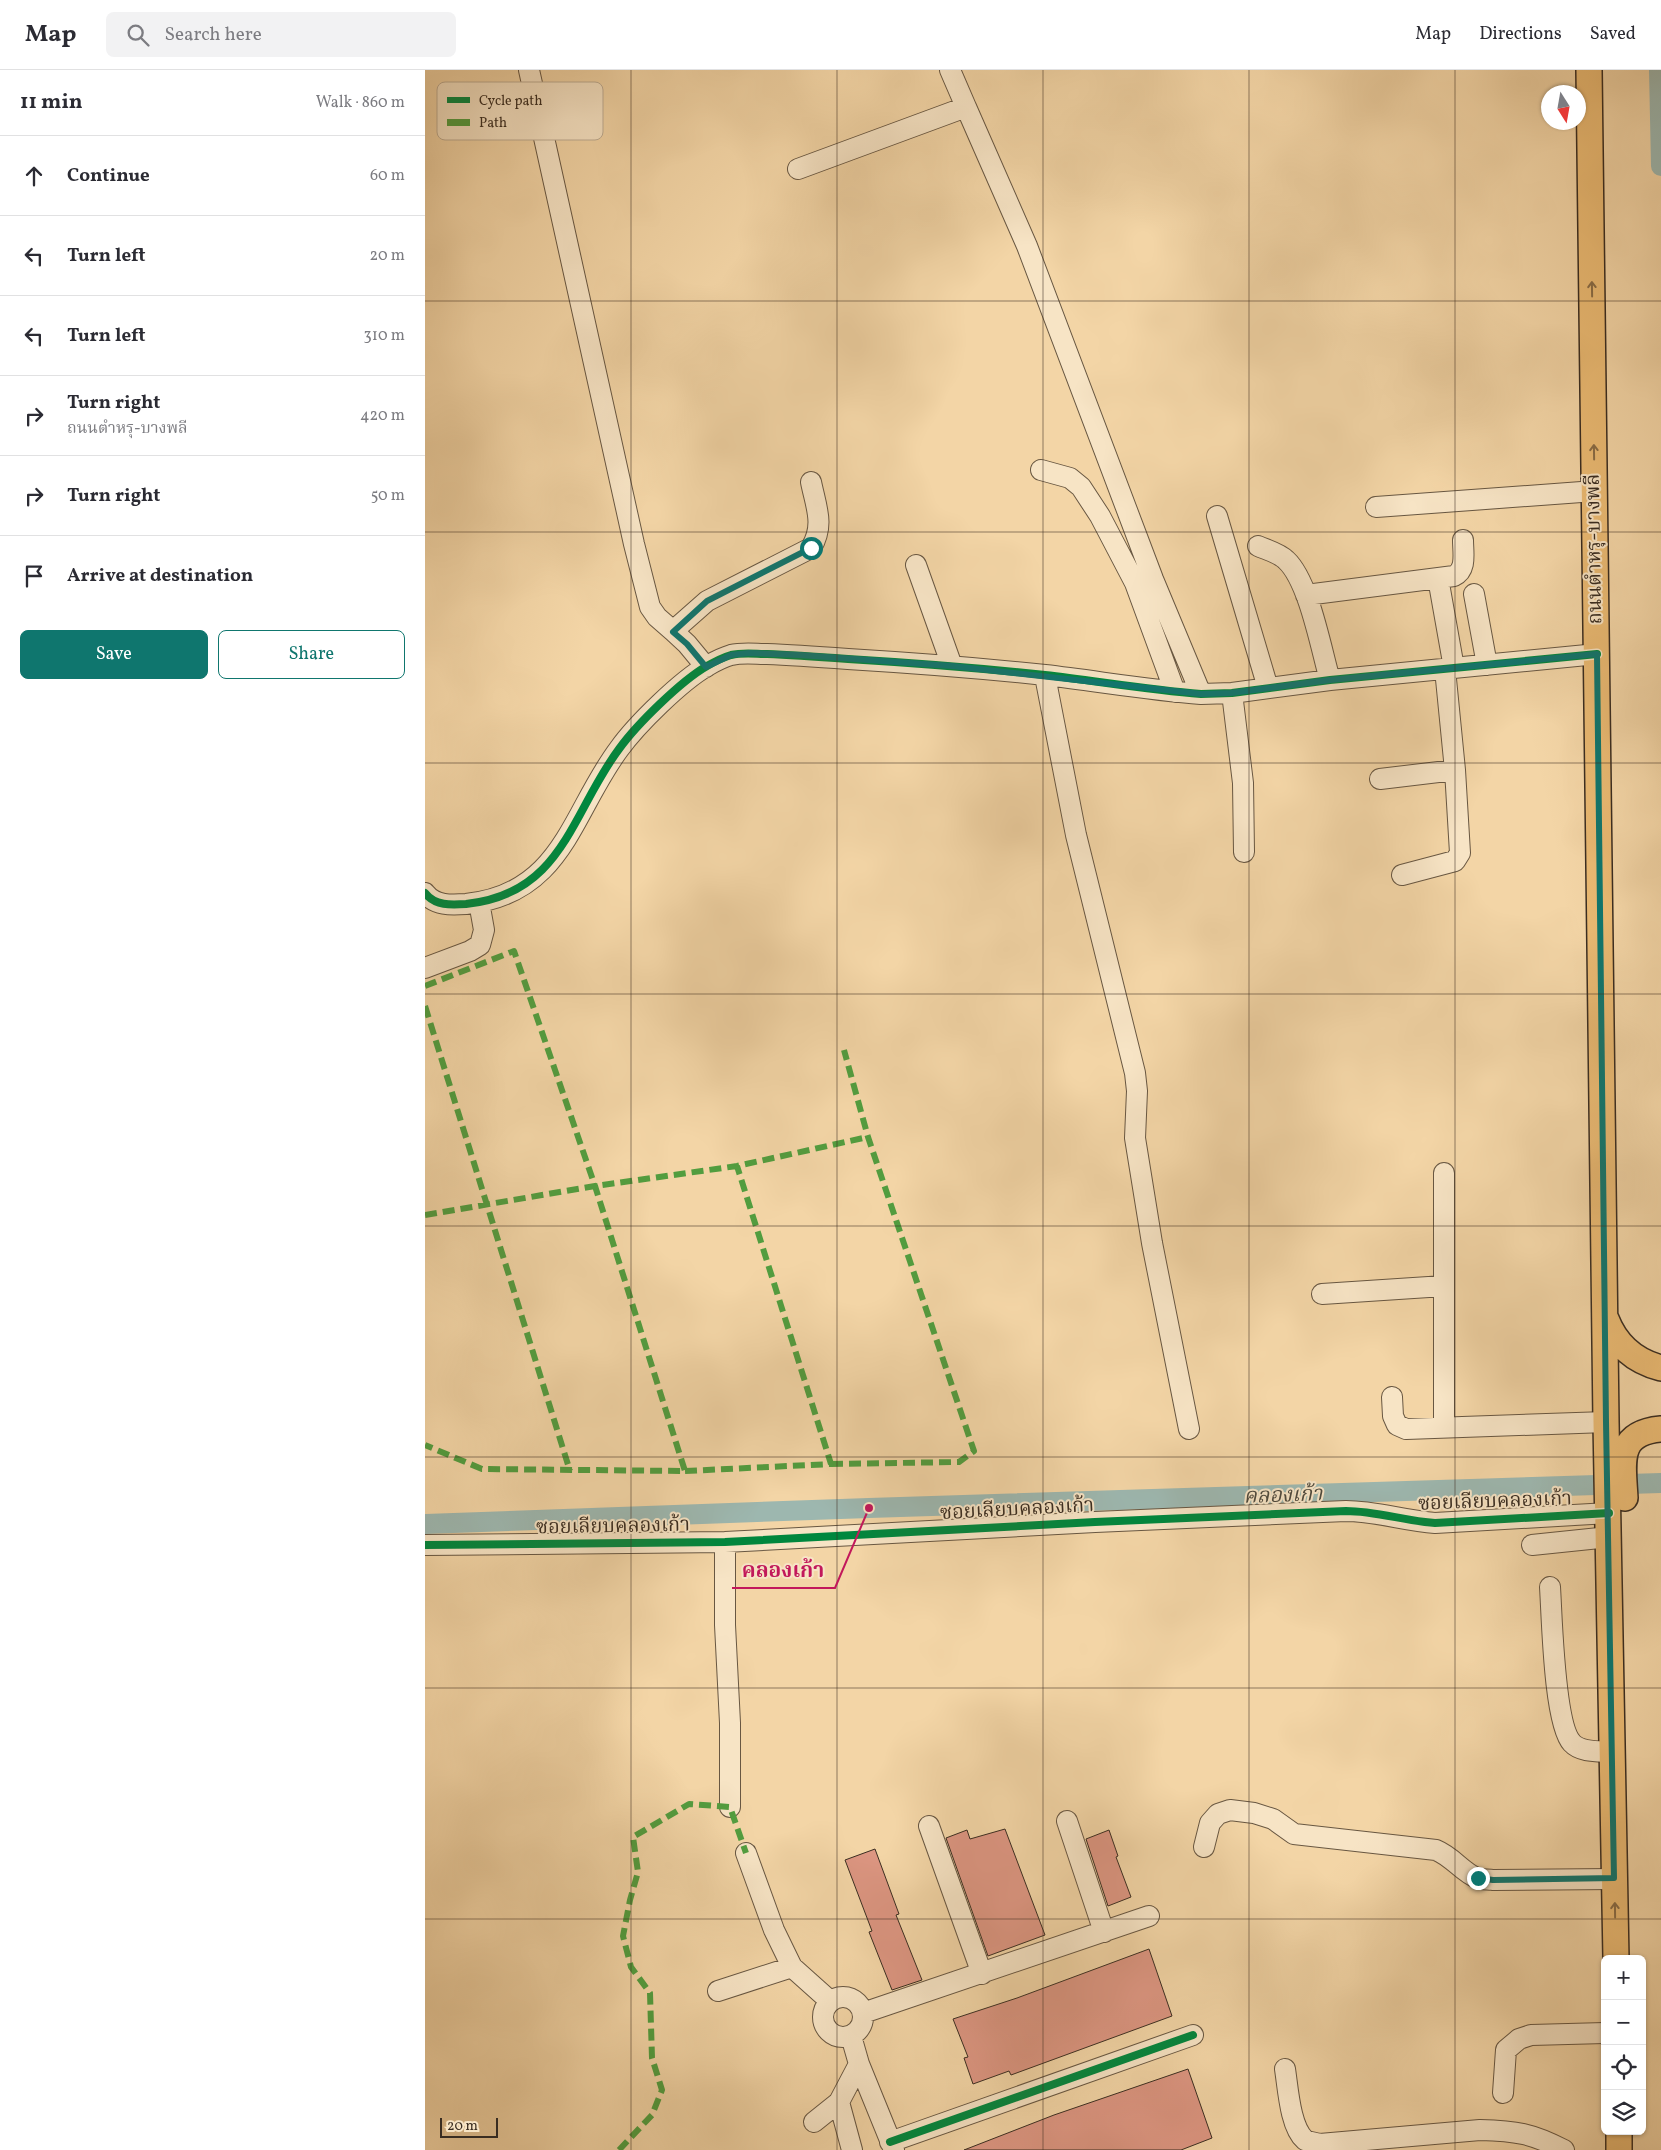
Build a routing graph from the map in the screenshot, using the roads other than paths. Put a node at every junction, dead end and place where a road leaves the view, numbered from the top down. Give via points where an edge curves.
1 (950, 70) edge
2 (1589, 70) edge
3 (966, 108) junction
4 (544, 140) edge
5 (798, 169) dead end
6 (1041, 470) dead end
7 (811, 482) dead end
8 (1595, 491) junction
9 (1376, 506) dead end
10 (1217, 516) dead end
11 (1463, 540) dead end
12 (1258, 546) dead end
13 (916, 565) dead end
14 (1438, 578) junction
15 (1474, 594) dead end
16 (1306, 595) junction
17 (673, 632) junction
18 (1597, 654) junction
19 (1487, 665) junction
20 (952, 666) junction
21 (706, 667) junction
22 (1449, 668) junction
23 (1045, 676) junction
24 (1330, 680) junction
25 (1268, 688) junction
26 (1175, 692) junction
27 (1231, 693) junction
28 (1201, 694) junction
29 (1455, 770) junction
30 (1380, 779) dead end
31 (1244, 852) dead end
32 (1403, 875) dead end
33 (426, 896) edge
34 (479, 902) junction
35 (425, 968) edge
36 (1444, 1173) dead end
37 (1443, 1286) junction
38 (1322, 1294) dead end
39 (1605, 1317) junction
40 (1652, 1365) edge
41 (1391, 1397) dead end
42 (1606, 1422) junction
43 (1444, 1427) junction
44 (1189, 1428) dead end
45 (1653, 1430) edge
46 (1616, 1463) junction
47 (1614, 1506) junction
48 (1609, 1538) junction
49 (725, 1542) junction
50 (425, 1545) edge
51 (1532, 1545) dead end
52 (1550, 1587) dead end
53 (1610, 1610) junction
54 (1612, 1752) junction
55 (730, 1807) dead end
56 (1067, 1821) dead end
57 (929, 1826) dead end
58 (1204, 1846) dead end
59 (747, 1853) dead end
60 (1614, 1878) junction
61 (1149, 1916) dead end
62 (1104, 1932) junction
63 (1616, 1955) edge
64 (792, 1967) junction
65 (982, 1974) junction
66 (718, 1991) dead end
67 (830, 2001) junction
68 (863, 2013) junction
69 (1601, 2033) edge
70 (1193, 2035) dead end
71 (851, 2036) junction
72 (859, 2064) junction
73 (1285, 2069) dead end
74 (1503, 2093) dead end
75 (839, 2102) junction
76 (814, 2122) dead end
77 (1619, 2135) edge
78 (892, 2146) edge
79 (852, 2150) edge
80 (1564, 2150) edge
81 (1619, 2150) edge

1 - 3 street
8 -> 2 main road, ถนนตำหรุ-บางพลี
3 - 5 street
3 - 28 street via 1027,246 1153,579
4 - 17 street via 650,607
6 - 26 street via 1070,478 1081,487 1100,516 1135,583
7 - 17 street via 820,524 818,537 811,548 707,601
8 - 9 street
8 - 18 main road, ถนนตำหรุ-บางพลี
10 - 25 street
11 - 14 street via 1463,568 1460,573
12 - 16 street via 1285,558
13 - 20 street
14 - 16 street
14 - 22 street
15 - 19 street
16 - 24 street
17 - 21 street
18 - 19 street
18 - 39 main road, ถนนตำหรุ-บางพลี
19 - 22 street
20 - 21 street via 749,653 731,655
20 - 23 street
21 - 34 street via 654,710 619,749 554,858 531,881 507,894
22 - 24 street
22 - 29 street
23 - 26 street
23 - 44 street via 1076,835 1135,1073 1135,1138 1152,1243
24 - 25 street
25 - 27 street
26 - 28 street
27 - 28 street
27 - 31 street via 1243,783
29 - 30 street
29 - 32 street via 1460,853 1455,861
33 - 34 street via 449,905
34 - 35 street via 484,930 480,945
36 - 37 street
37 - 38 street
37 - 43 street
39 - 40 main road via 1615,1339 1632,1355
39 - 42 main road, ถนนตำหรุ-บางพลี
41 - 43 street via 1397,1425 1406,1429
42 - 43 street
42 - 46 main road, ถนนตำหรุ-บางพลี
45 - 46 main road via 1635,1436
46 - 47 main road, ถนนตำหรุ-บางพลี
47 - 48 main road, ถนนตำหรุ-บางพลี
47 - 49 street, ซอยเลียบคลองเก้า via 1435,1524 1346,1510
47 - 53 main road via 1626,1568
48 - 51 street
48 - 53 main road, ถนนตำหรุ-บางพลี
49 - 50 street, ซอยเลียบคลองเก้า
49 - 55 street via 725,1626 731,1723
52 - 54 street via 1559,1708 1564,1731 1581,1749
53 - 54 main road, ถนนตำหรุ-บางพลี
54 - 60 main road, ถนนตำหรุ-บางพลี
56 - 62 street
57 - 65 street
58 - 60 street via 1210,1823 1218,1814 1230,1810 1273,1819 1293,1834 1436,1850 1478,1878
59 - 64 street via 774,1930
63 -> 60 main road, ถนนตำหรุ-บางพลี
61 - 62 street
62 - 65 street
64 - 66 street
64 - 67 street
65 - 68 street
67 - 68 street via 839,1997 850,1998
67 - 71 street via 822,2016 823,2024 835,2036
68 - 71 street via 859,2030
69 - 74 street via 1531,2035 1519,2039 1506,2050
70 - 78 street
71 - 72 street
72 - 75 street
72 - 78 street
73 - 80 street via 1297,2129 1306,2140 1320,2144 1503,2130 1526,2133
75 - 76 street
75 - 79 street
77 - 81 main road

